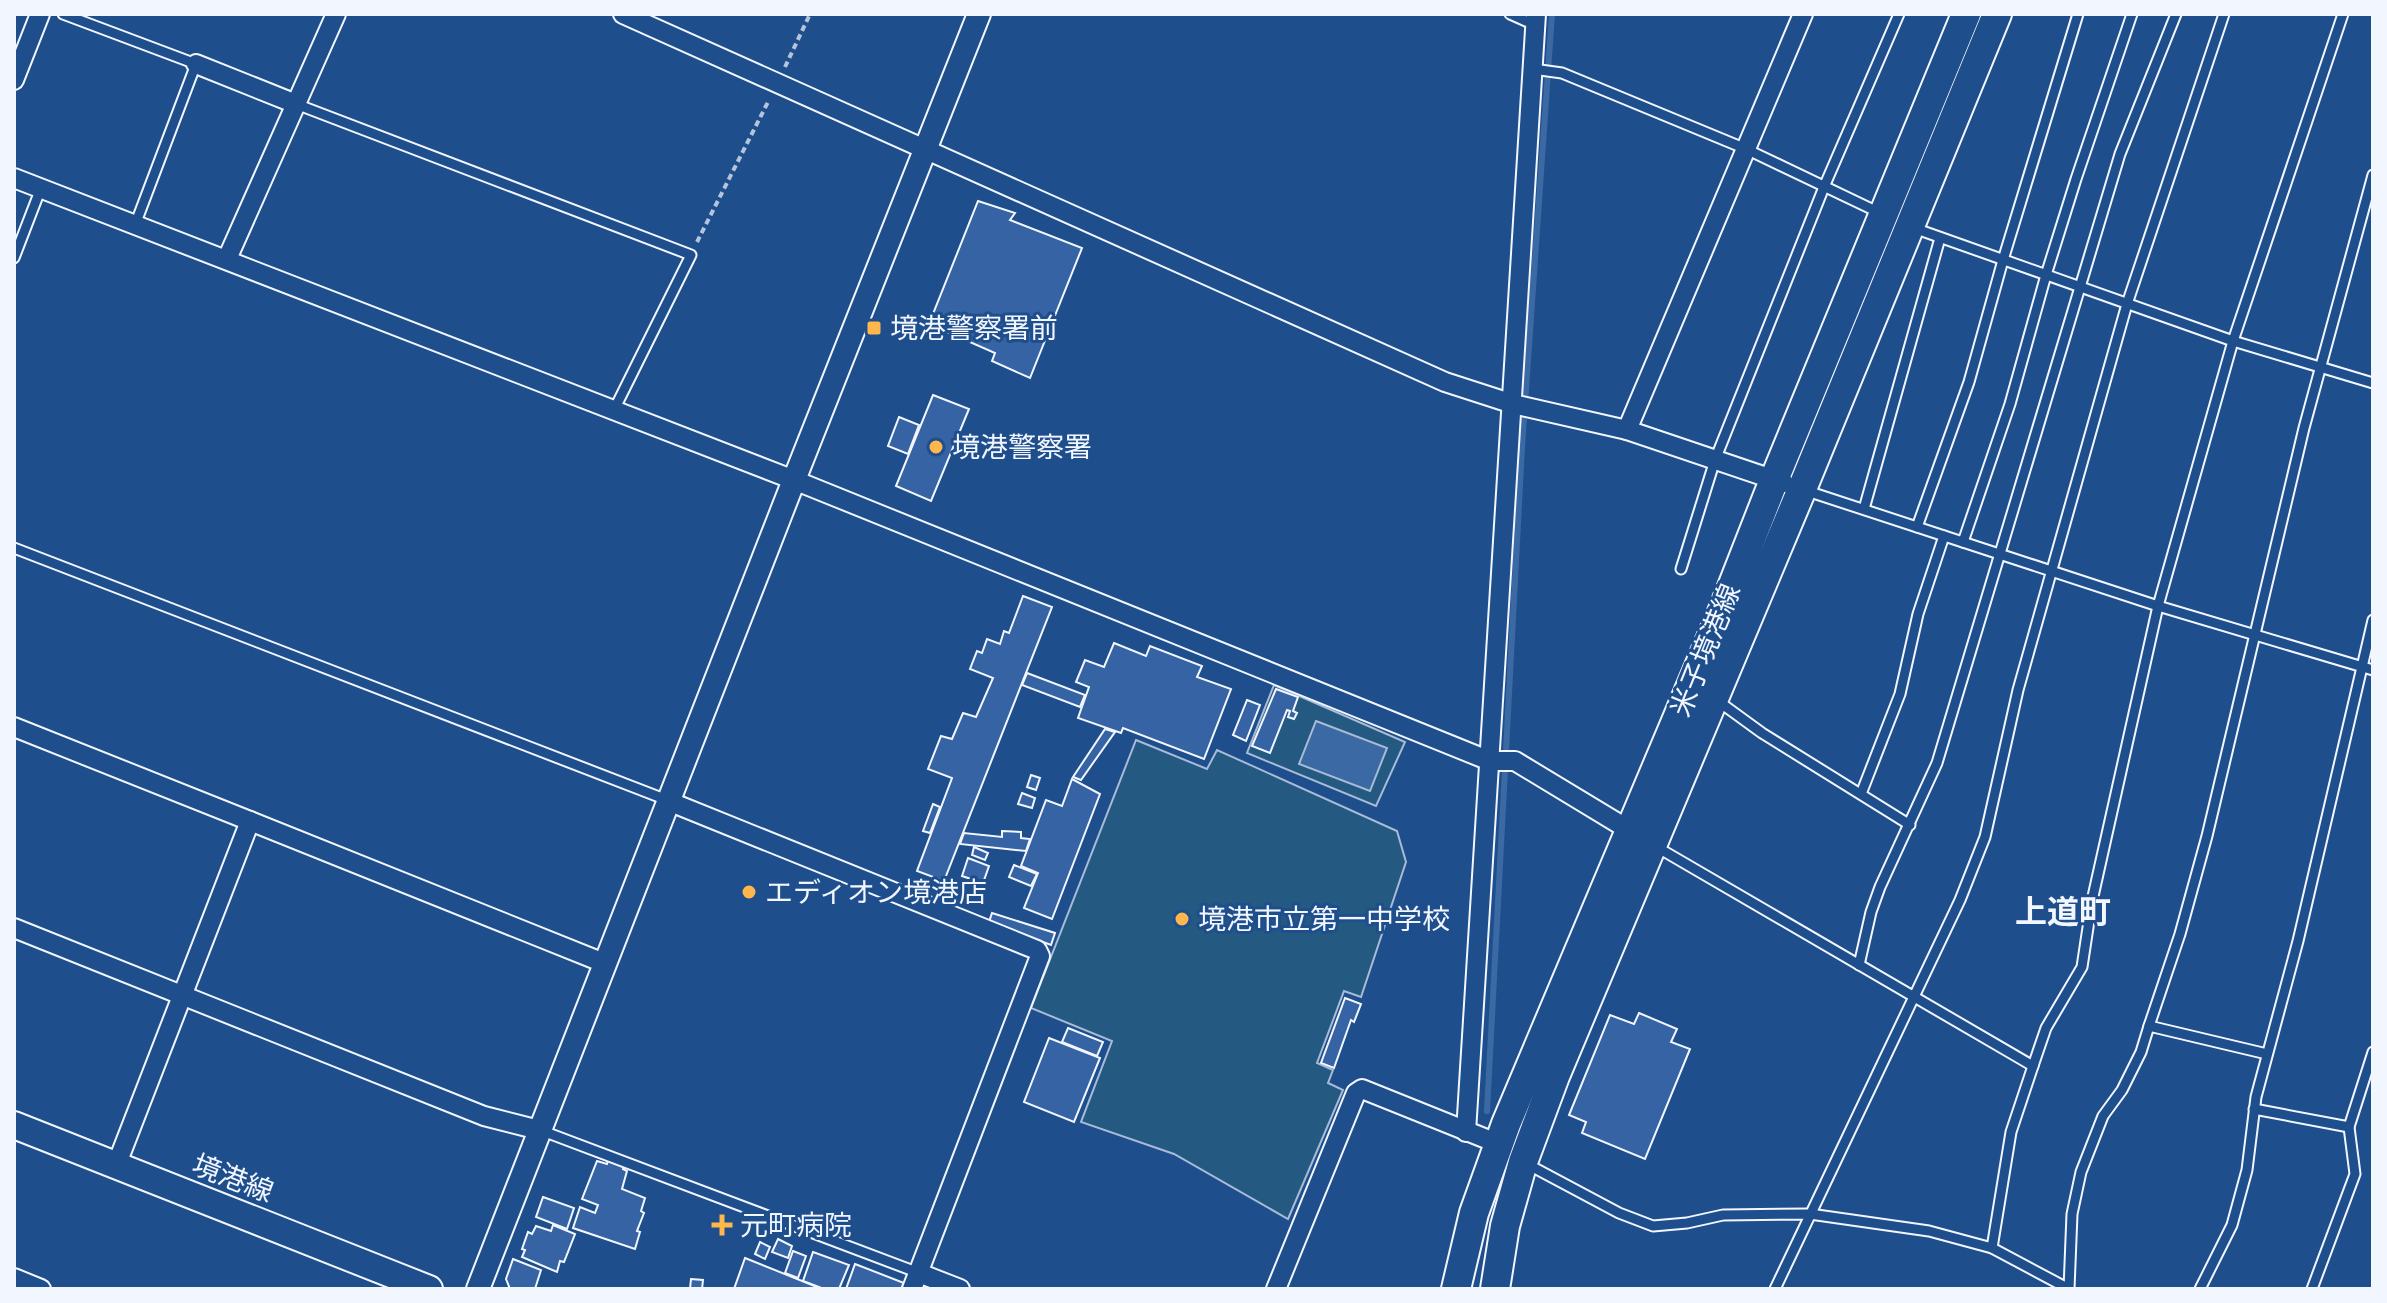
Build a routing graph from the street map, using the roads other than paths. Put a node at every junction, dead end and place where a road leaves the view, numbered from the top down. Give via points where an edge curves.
1 (40, 14) edge
2 (63, 14) edge
3 (336, 14) edge
4 (623, 14) edge
5 (979, 14) edge
6 (1510, 14) edge
7 (1803, 14) edge
8 (1899, 14) edge
9 (1966, 14) edge
10 (1997, 14) edge
11 (2078, 14) edge
12 (2132, 14) edge
13 (2176, 14) edge
14 (2224, 14) edge
15 (2343, 14) edge
16 (1536, 20) edge
17 (196, 64) junction
18 (1533, 69) junction
19 (14, 80) edge
20 (296, 104) junction
21 (926, 149) junction
22 (1746, 149) junction
23 (2373, 175) edge
24 (14, 178) edge
25 (1824, 187) junction
26 (41, 188) junction
27 (1883, 214) junction
28 (135, 225) junction
29 (1910, 226) junction
30 (1940, 238) junction
31 (14, 258) edge
32 (227, 259) junction
33 (2003, 260) junction
34 (2046, 275) junction
35 (2078, 287) junction
36 (2127, 304) junction
37 (2233, 341) junction
38 (2322, 367) junction
39 (2373, 383) edge
40 (1513, 404) junction
41 (613, 412) junction
42 (1627, 430) junction
43 (1715, 460) junction
44 (794, 480) junction
45 (1774, 480) junction
46 (1802, 489) junction
47 (1864, 509) junction
48 (1917, 527) junction
49 (1944, 536) junction
50 (1963, 542) junction
51 (14, 548) edge
52 (2001, 555) junction
53 (1681, 569) dead end
54 (2052, 571) junction
55 (2158, 606) junction
56 (2373, 620) edge
57 (2253, 634) junction
58 (2361, 667) junction
59 (2373, 670) edge
60 (1713, 698) junction
61 (14, 727) edge
62 (1490, 761) junction
63 (1861, 794) junction
64 (668, 801) junction
65 (250, 821) junction
66 (1910, 825) junction
67 (1641, 837) junction
68 (14, 928) edge
69 (604, 963) junction
70 (1859, 965) junction
71 (182, 993) junction
72 (1913, 998) junction
73 (2149, 1026) junction
74 (2373, 1052) edge
75 (2267, 1054) junction
76 (2033, 1066) junction
77 (2254, 1109) junction
78 (14, 1125) edge
79 (2349, 1127) junction
80 (539, 1130) junction
81 (1466, 1132) junction
82 (1499, 1144) junction
83 (1523, 1162) junction
84 (116, 1166) junction
85 (1810, 1214) junction
86 (1992, 1248) junction
87 (14, 1278) edge
88 (915, 1281) edge
89 (41, 1289) edge
90 (429, 1289) edge
91 (478, 1289) edge
92 (960, 1289) edge
93 (1276, 1289) edge
94 (1456, 1289) edge
95 (1495, 1289) edge
96 (1775, 1289) edge
97 (2069, 1289) edge
98 (2200, 1289) edge
99 (2312, 1289) edge

1 - 19 street
2 - 17 lane
3 - 20 street
4 - 21 street
5 - 21 street
6 - 16 lane
7 - 22 street
8 - 25 lane
9 - 27 main road, 米子境港線
10 - 29 main road, 米子境港線
11 - 33 lane
12 - 34 lane
13 - 35 lane via 2120,154
14 - 36 lane
15 - 37 lane
16 - 18 street
17 - 20 street
17 - 28 lane
18 - 22 lane via 1562,73
18 - 40 street
20 - 32 street
20 - 41 lane via 691,255
21 - 40 street via 1445,382
21 - 44 street
22 - 25 lane
22 - 42 street
23 - 38 lane
24 - 26 street
25 - 27 lane
25 - 43 lane
26 - 28 street
26 - 31 lane
27 - 29 lane
27 - 45 main road, 米子境港線
28 - 32 street
29 - 30 lane
29 - 46 main road, 米子境港線
30 - 33 lane
30 - 47 lane
32 - 41 street
33 - 34 lane
33 - 48 lane via 1969,382
34 - 35 lane
34 - 50 lane
35 - 36 lane
35 - 52 lane
36 - 37 lane
36 - 54 lane
37 - 38 lane
37 - 55 lane
38 - 39 lane
38 - 57 lane
40 - 42 street
40 - 62 street
41 - 44 street
42 - 43 street
43 - 45 street
43 - 53 lane
44 - 62 street
44 - 64 street
45 - 46 street
45 - 67 main road, 米子境港線
46 - 47 lane
46 - 60 main road, 米子境港線
47 - 48 lane
48 - 49 lane
49 - 50 lane
49 - 63 lane via 1918,614 1900,694
50 - 52 lane
51 - 64 lane
52 - 54 lane
52 - 66 lane via 1937,763
54 - 55 lane
54 - 72 lane via 1985,837
55 - 57 lane
55 - 76 lane via 2082,967 2046,1028
56 - 58 lane
57 - 58 lane
57 - 73 lane via 2207,836
58 - 59 lane
58 - 75 lane
60 - 63 lane
60 - 67 main road, 米子境港線
61 - 65 street
62 - 67 street via 1515,761
62 - 81 street
63 - 66 lane
64 - 69 street
64 - 88 street via 1037,950 1040,956
65 - 69 street
65 - 71 street
66 - 70 lane via 1871,912
67 - 70 lane
67 - 82 main road, 米子境港線
67 - 83 main road, 米子境港線
68 - 71 street
69 - 80 street
70 - 72 lane
71 - 80 street via 484,1116
71 - 84 street
72 - 76 lane
72 - 85 lane
73 - 75 lane
73 - 97 lane via 2081,1172 2072,1214
74 - 79 lane
75 - 77 lane
76 - 86 lane via 2011,1132
77 - 79 lane
77 - 98 lane via 2247,1170 2232,1225
78 - 84 main road, 境港線
79 - 99 lane via 2355,1174
80 - 88 lane
80 - 91 street
81 - 82 street
81 - 93 street via 1362,1089 1356,1093
82 - 94 main road, 米子境港線 via 1474,1213
83 - 85 lane via 1653,1226 1723,1215
83 - 95 main road, 米子境港線
84 - 90 main road, 境港線
85 - 86 lane via 1929,1231
85 - 96 lane
86 - 97 lane
87 - 89 street
88 - 92 street

